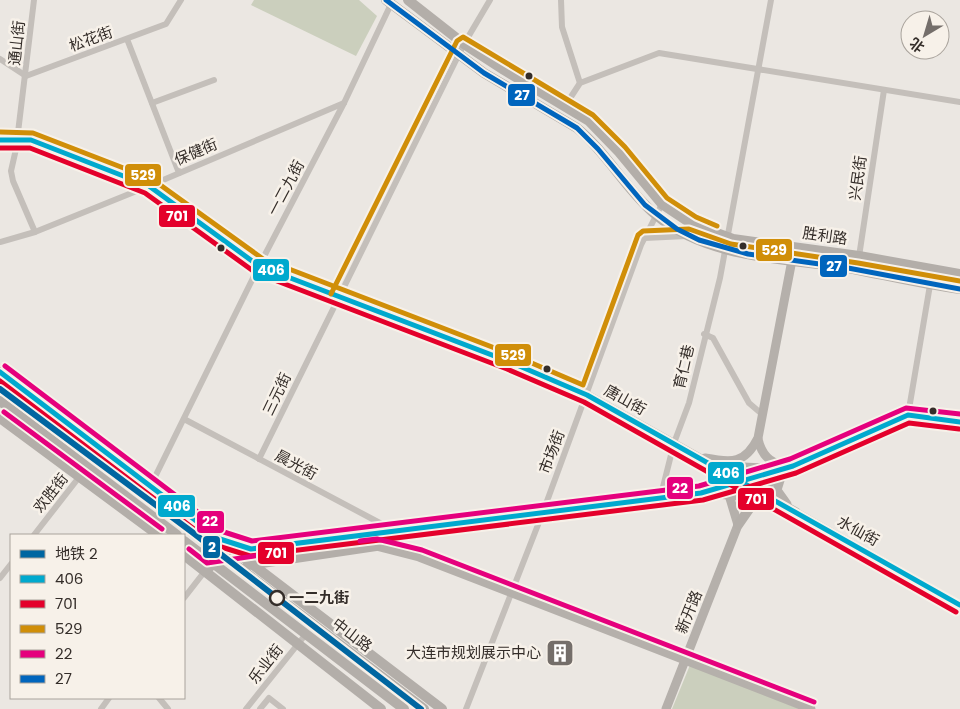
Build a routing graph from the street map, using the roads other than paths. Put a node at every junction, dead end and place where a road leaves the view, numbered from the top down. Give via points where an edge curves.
1 (34, 0) edge
2 (181, 0) edge
3 (408, 0) edge
4 (490, 0) edge
5 (561, 0) edge
6 (771, 0) edge
7 (390, 1) edge
8 (126, 39) junction
9 (464, 44) junction
10 (458, 55) junction
11 (0, 59) edge
12 (757, 69) junction
13 (26, 76) junction
14 (214, 80) dead end
15 (580, 84) junction
16 (884, 90) junction
17 (960, 102) edge
18 (152, 103) junction
19 (344, 103) junction
20 (565, 106) junction
21 (17, 138) junction
22 (0, 140) edge
23 (179, 173) junction
24 (149, 186) junction
25 (662, 204) junction
26 (656, 215) junction
27 (35, 232) junction
28 (688, 236) junction
29 (645, 238) junction
30 (726, 238) junction
31 (0, 242) edge
32 (724, 249) junction
33 (859, 256) junction
34 (792, 260) junction
35 (259, 266) junction
36 (857, 270) junction
37 (960, 274) edge
38 (930, 285) junction
39 (960, 289) edge
40 (338, 297) junction
41 (704, 334) junction
42 (0, 372) edge
43 (0, 385) edge
44 (587, 395) junction
45 (0, 401) edge
46 (763, 415) junction
47 (908, 416) junction
48 (0, 418) edge
49 (184, 419) junction
50 (960, 422) edge
51 (758, 438) junction
52 (674, 443) junction
53 (698, 457) junction
54 (259, 459) junction
55 (793, 466) junction
56 (87, 467) junction
57 (81, 476) junction
58 (743, 482) junction
59 (148, 490) junction
60 (728, 490) junction
61 (701, 493) junction
62 (758, 495) junction
63 (660, 499) junction
64 (543, 512) junction
65 (796, 512) junction
66 (738, 525) junction
67 (396, 531) junction
68 (35, 534) edge
69 (157, 534) edge
70 (176, 534) edge
71 (220, 539) junction
72 (185, 541) edge
73 (208, 543) junction
74 (376, 546) joint
75 (251, 549) junction
76 (237, 552) junction
77 (224, 555) junction
78 (185, 556) edge
79 (252, 564) junction
80 (10, 565) edge
81 (217, 566) junction
82 (238, 567) junction
83 (205, 571) junction
84 (0, 578) edge
85 (512, 593) junction
86 (185, 597) edge
87 (960, 605) edge
88 (306, 634) junction
89 (297, 645) junction
90 (685, 659) junction
91 (160, 699) edge
92 (427, 705) edge
93 (168, 709) edge
94 (246, 709) edge
95 (260, 709) edge
96 (283, 709) edge
97 (381, 709) edge
98 (404, 709) edge
99 (437, 709) edge
100 (442, 709) edge
101 (466, 709) edge
102 (666, 709) edge
103 (811, 709) edge

1 - 13 street, 通山街
2 - 8 street, 松花街 via 166,24
3 - 9 main road, 胜利路
4 - 9 street, 三元街
5 - 15 street via 562,27
6 - 12 street, 育仁巷
7 - 10 main road, 胜利路
7 - 19 street, 一二九街
8 - 13 street, 松花街
8 - 18 street
9 - 10 street, 三元街
9 - 20 main road, 胜利路
10 - 26 main road, 胜利路 via 591,139
10 - 40 street, 三元街
11 - 13 street
12 - 15 street via 659,53
12 - 16 street
12 - 30 street, 育仁巷
13 - 21 street, 通山街
14 - 18 street
15 - 20 street
16 - 17 street
16 - 33 street, 兴民街
18 - 23 street
19 - 23 street, 保健街
19 - 35 street, 一二九街
20 - 25 main road, 胜利路 via 589,121
21 - 22 main road, 唐山街
21 - 24 main road, 唐山街 via 31,140
21 - 27 street, 通山街 via 12,181
23 - 24 street, 保健街
24 - 27 street, 保健街
24 - 35 main road, 唐山街
25 - 26 street, 市场街
25 - 30 main road, 胜利路 via 692,224
26 - 28 main road, 胜利路
26 - 29 street, 市场街
27 - 31 street, 保健街
28 - 29 street
28 - 32 main road, 胜利路
29 - 44 street, 市场街
30 - 32 street, 育仁巷
30 - 33 main road, 胜利路
32 - 34 main road, 胜利路
32 - 41 street, 育仁巷 via 720,278
33 - 36 street, 兴民街
33 - 37 main road, 胜利路
34 - 36 main road, 胜利路
34 - 46 main road
35 - 40 main road, 唐山街
35 - 49 street, 一二九街
36 - 38 main road, 胜利路
38 - 39 main road, 胜利路
38 - 47 street
40 - 44 main road, 唐山街 via 510,362
40 - 54 street, 三元街
41 - 46 street via 713,338 749,403
41 - 52 street, 育仁巷 via 688,403
42 - 59 main road
43 - 59 main road, 中山路
44 - 52 main road, 唐山街
44 - 64 street, 市场街
45 - 56 main road
46 - 51 main road
47 - 50 main road
47 - 55 main road
48 - 57 main road
49 - 54 street, 晨光街
49 - 59 street, 一二九街
51 - 53 main road via 752,452 740,460
51 - 55 main road via 760,449 768,458
52 - 53 main road, 唐山街
52 - 63 street, 育仁巷
53 - 55 main road via 724,466
53 - 58 main road, 唐山街
53 - 60 main road via 720,476
54 - 67 street, 晨光街
55 - 58 main road
55 - 62 main road via 772,480
55 - 65 main road via 780,477 777,490
56 - 57 street, 欢胜街
56 - 70 main road
57 - 68 street, 欢胜街
57 - 69 main road
58 - 60 main road
58 - 62 main road, 水仙街
59 - 71 main road
59 - 73 main road, 中山路
60 - 61 main road
60 - 62 main road
60 - 66 main road
61 - 63 main road
61 - 66 main road via 723,498 730,504
62 - 65 main road, 水仙街
62 - 66 main road
63 - 64 main road
64 - 67 main road
64 - 85 street, 市场街
65 - 87 street, 水仙街
66 - 90 main road, 新开路
67 - 75 main road
71 - 75 main road
71 - 76 main road
72 - 81 main road, 中山路
73 - 76 main road
73 - 77 main road, 中山路
74 - 79 main road
74 - 85 main road via 419,556
75 - 76 main road
76 - 77 main road
76 - 79 main road
77 - 81 main road
77 - 82 main road, 中山路
78 - 83 main road
79 - 82 main road
79 - 92 main road
80 - 84 street
81 - 82 main road
81 - 83 main road
81 - 88 main road, 中山路
82 - 92 main road, 中山路
83 - 86 street
83 - 89 main road
85 - 90 main road
85 - 101 street, 市场街
88 - 89 street, 乐业街
88 - 98 main road, 中山路
89 - 94 street, 乐业街
89 - 97 main road
90 - 102 main road, 新开路
90 - 103 main road
91 - 93 street
92 - 99 main road
92 - 100 main road
95 - 96 street via 269,698

